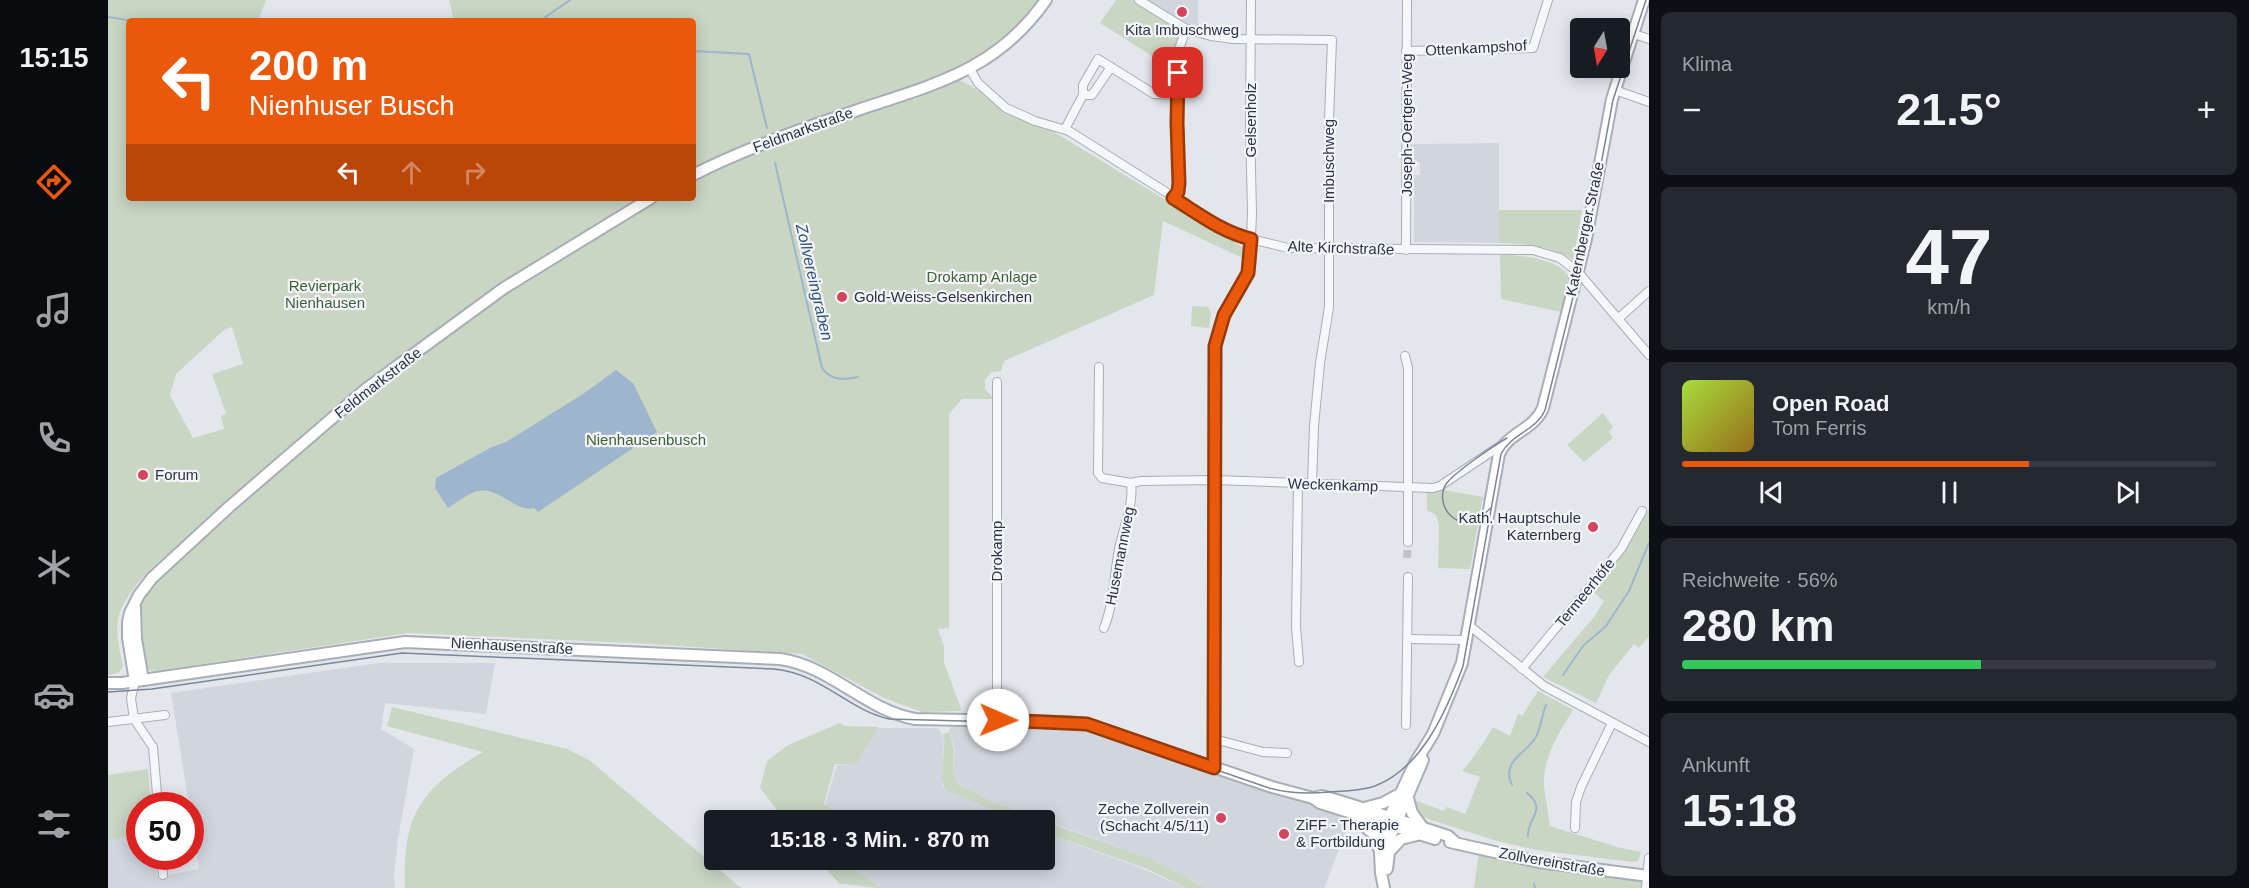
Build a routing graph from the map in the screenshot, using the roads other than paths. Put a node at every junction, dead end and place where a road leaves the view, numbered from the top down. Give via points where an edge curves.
1 (1047, 0) edge
2 (1139, 0) edge
3 (1251, 0) edge
4 (1407, 0) edge
5 (1548, 0) edge
6 (1644, 0) edge
7 (1186, 29) junction
8 (1634, 34) junction
9 (1251, 39) junction
10 (1649, 39) edge
11 (1406, 51) junction
12 (1111, 67) junction
13 (970, 69) junction
14 (1615, 90) junction
15 (1178, 94) junction
16 (1083, 95) junction
17 (1649, 102) edge
18 (1065, 129) junction
19 (696, 174) edge
20 (1173, 198) junction
21 (646, 201) edge
22 (1251, 239) junction
23 (1328, 249) junction
24 (1406, 250) junction
25 (1578, 272) junction
26 (1649, 291) edge
27 (1619, 318) junction
28 (1649, 355) edge
29 (1405, 356) dead end
30 (1099, 367) dead end
31 (997, 382) dead end
32 (1504, 444) junction
33 (1215, 480) junction
34 (1450, 480) joint
35 (1131, 483) junction
36 (1298, 484) junction
37 (1312, 484) junction
38 (1408, 488) junction
39 (1642, 511) dead end
40 (1408, 542) tunnel mouth
41 (1408, 577) dead end
42 (1470, 626) junction
43 (1104, 628) dead end
44 (1408, 639) junction
45 (1467, 640) junction
46 (1299, 662) dead end
47 (1522, 669) junction
48 (139, 680) junction
49 (108, 683) edge
50 (122, 683) junction
51 (108, 691) edge
52 (165, 714) dead end
53 (134, 719) junction
54 (998, 720) junction
55 (108, 722) edge
56 (1612, 723) junction
57 (1406, 725) dead end
58 (1214, 739) junction
59 (1649, 742) edge
60 (1287, 753) dead end
61 (1214, 768) junction
62 (157, 792) edge
63 (1404, 796) junction
64 (1314, 798) junction
65 (1364, 808) junction
66 (1341, 810) junction
67 (1392, 822) junction
68 (1575, 828) dead end
69 (1421, 831) junction
70 (1384, 853) junction
71 (1649, 858) edge
72 (163, 870) edge
73 (163, 875) dead end
74 (1648, 876) edge
75 (1386, 888) edge
76 (1646, 888) edge

1 - 13 main road, Feldmarkstraße via 1017,36
2 - 7 street, Imbuschweg
3 - 9 street, Gelsenholz
4 - 11 street, Joseph-Oertgen-Weg
5 - 11 street, Ottenkampshof via 1533,48
6 - 8 main road, Katernberger Straße
7 - 9 street, Imbuschweg via 1211,36
7 - 15 street via 1178,52
8 - 10 street
8 - 14 main road, Katernberger Straße
9 - 22 street, Gelsenholz
9 - 23 street, Imbuschweg via 1332,40
11 - 24 street, Joseph-Oertgen-Weg
12 - 15 street via 1154,94
12 - 16 street via 1092,95
12 - 16 street via 1098,59 1083,85
13 - 18 street, Alte Kirchstraße via 978,83 1006,108
13 - 19 main road, Feldmarkstraße via 744,151
14 - 17 street
14 - 25 main road, Katernberger Straße
15 - 20 street via 1179,183
16 - 18 street
18 - 20 street, Alte Kirchstraße
20 - 22 street, Alte Kirchstraße via 1234,235
21 - 48 main road, Feldmarkstraße via 504,288 366,389 152,578 135,605
22 - 23 street, Alte Kirchstraße via 1288,248
22 - 33 street, Gelsenholz via 1245,281 1224,315 1216,338
23 - 24 street, Alte Kirchstraße
23 - 37 street, Imbuschweg via 1329,307 1314,426
24 - 25 street, Alte Kirchstraße via 1533,250 1560,258
25 - 27 street, Alte Kirchstraße
25 - 32 main road, Katernberger Straße via 1542,410
26 - 27 street
27 - 28 street, Alte Kirchstraße
29 - 38 street
30 - 35 street via 1098,472 1102,478
31 - 54 street, Drokamp
32 - 34 street, Katernberger Straße
32 - 42 main road via 1498,457
33 - 35 street
33 - 36 street, Weckenkamp
33 - 58 street, Gelsenholz
34 - 38 street, Weckenkamp via 1437,488
35 - 43 street, Husemannweg via 1132,496
36 - 37 street, Weckenkamp
36 - 46 street
37 - 38 street, Weckenkamp
38 - 40 street
39 - 47 street, Termeerhöfe via 1620,549
41 - 44 street
42 - 45 main road
42 - 47 street
44 - 45 street
44 - 57 street
45 - 63 main road via 1457,680 1426,748 1415,763
47 - 56 street via 1544,686
48 - 50 main road
48 - 53 street via 131,698
48 - 54 main road, Nienhausenstraße via 405,642 780,659 806,665 882,710 915,719
49 - 50 main road
50 - 51 main road
52 - 53 street
53 - 55 street
53 - 62 street via 153,747
54 - 61 main road via 1087,724
56 - 59 street
56 - 68 street via 1581,787
58 - 60 street via 1263,752
58 - 61 street, Gelsenholz
61 - 64 main road
63 - 65 main road
63 - 67 main road
63 - 69 main road
64 - 65 main road via 1322,796
64 - 66 main road
65 - 67 main road
66 - 67 main road
66 - 70 main road via 1368,828
67 - 69 main road, Zollvereinstraße
67 - 70 main road
69 - 70 main road via 1401,839
69 - 74 main road, Zollvereinstraße via 1539,862
70 - 75 main road via 1381,873
71 - 74 street
72 - 73 street
74 - 76 street

